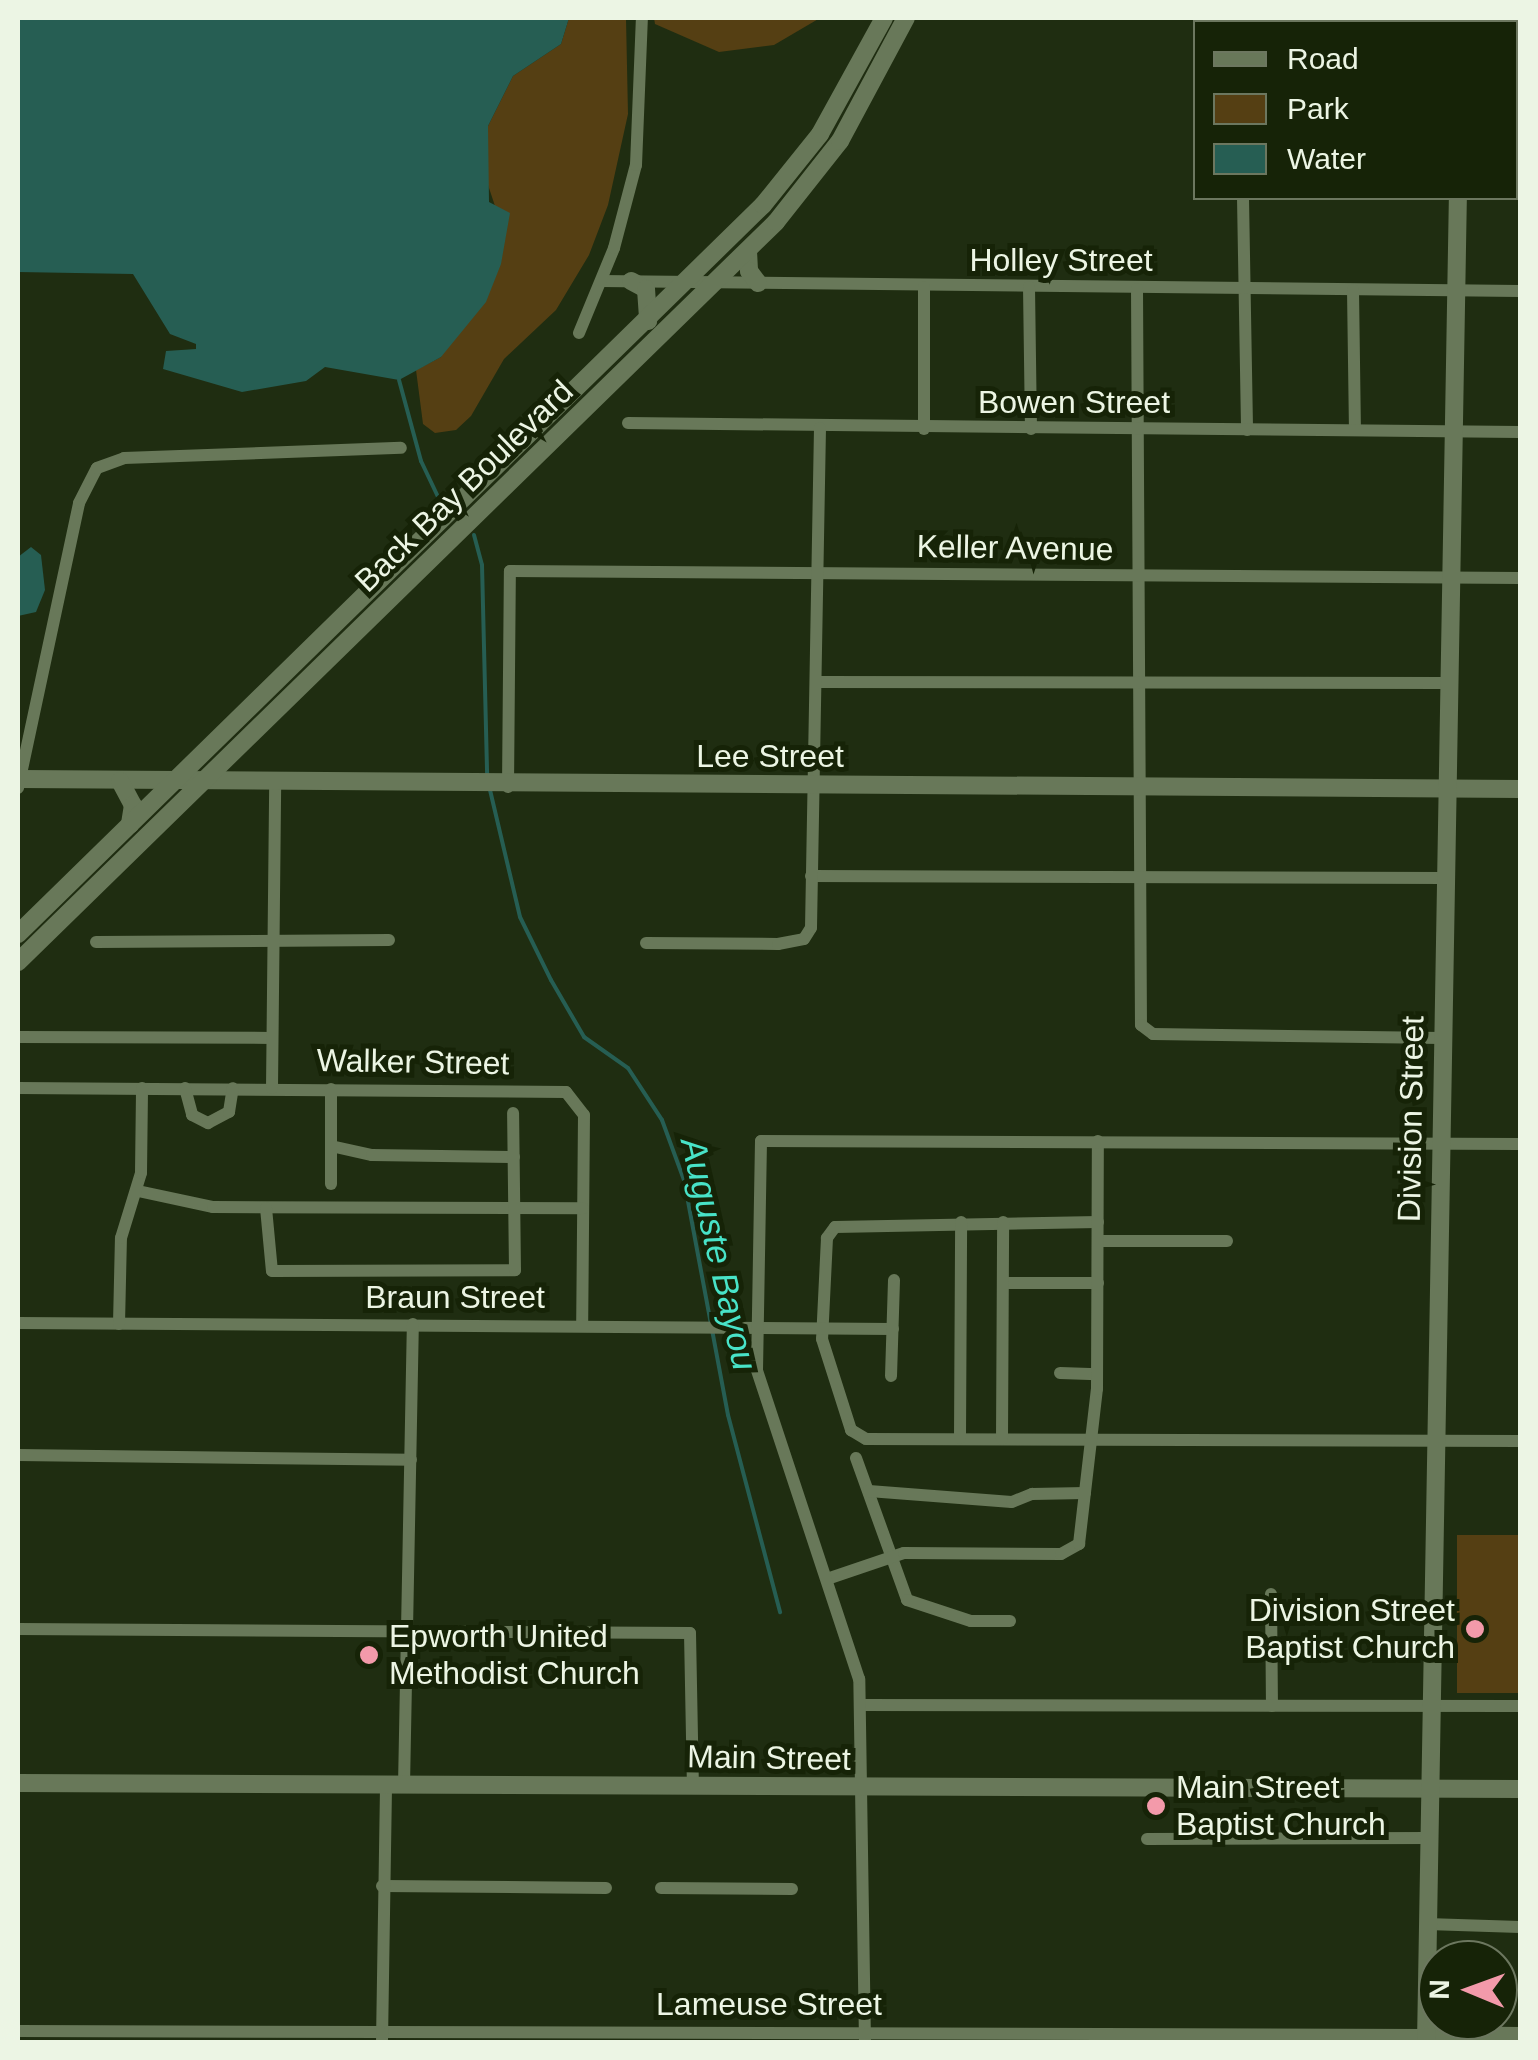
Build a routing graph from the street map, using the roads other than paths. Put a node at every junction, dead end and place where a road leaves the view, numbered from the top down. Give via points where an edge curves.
1 (642, 18) edge
2 (884, 18) edge
3 (906, 18) edge
4 (1243, 200) edge
5 (1458, 200) edge
6 (748, 251) junction
7 (600, 281) junction
8 (631, 281) junction
9 (689, 281) junction
10 (718, 282) junction
11 (758, 283) junction
12 (924, 287) junction
13 (1029, 287) junction
14 (1243, 288) junction
15 (1137, 289) junction
16 (1353, 290) junction
17 (1459, 291) junction
18 (1520, 291) edge
19 (648, 321) junction
20 (579, 333) dead end
21 (628, 424) dead end
22 (820, 428) junction
23 (924, 429) junction
24 (1031, 429) junction
25 (1138, 430) junction
26 (1247, 430) junction
27 (1355, 430) junction
28 (1453, 431) junction
29 (1520, 432) edge
30 (401, 448) dead end
31 (817, 573) junction
32 (1138, 577) junction
33 (1451, 578) junction
34 (1520, 578) edge
35 (816, 682) junction
36 (1139, 682) junction
37 (1448, 682) junction
38 (240, 746) junction
39 (120, 781) junction
40 (174, 781) junction
41 (204, 781) junction
42 (256, 782) junction
43 (275, 782) junction
44 (18, 784) edge
45 (815, 785) junction
46 (504, 786) junction
47 (1140, 788) junction
48 (1446, 788) junction
49 (1520, 789) edge
50 (130, 825) junction
51 (1140, 874) junction
52 (811, 876) junction
53 (1445, 878) junction
54 (18, 934) edge
55 (272, 940) junction
56 (389, 940) dead end
57 (96, 942) dead end
58 (646, 943) dead end
59 (18, 962) edge
60 (18, 1038) edge
61 (272, 1038) junction
62 (1442, 1038) junction
63 (18, 1088) edge
64 (142, 1088) junction
65 (185, 1088) junction
66 (234, 1088) junction
67 (272, 1088) junction
68 (331, 1089) junction
69 (513, 1113) dead end
70 (1098, 1141) junction
71 (1440, 1144) junction
72 (1520, 1144) edge
73 (331, 1146) junction
74 (514, 1158) junction
75 (331, 1184) dead end
76 (138, 1191) junction
77 (266, 1208) junction
78 (515, 1208) junction
79 (583, 1208) junction
80 (961, 1222) junction
81 (1004, 1222) junction
82 (1098, 1222) junction
83 (1098, 1241) junction
84 (1227, 1242) dead end
85 (894, 1280) dead end
86 (1003, 1283) junction
87 (1098, 1284) junction
88 (18, 1323) edge
89 (120, 1324) junction
90 (413, 1324) junction
91 (582, 1326) junction
92 (822, 1328) junction
93 (756, 1329) junction
94 (893, 1329) junction
95 (1060, 1374) dead end
96 (1097, 1374) junction
97 (891, 1376) dead end
98 (960, 1438) junction
99 (1002, 1439) junction
100 (1086, 1440) junction
101 (1436, 1441) junction
102 (1520, 1442) edge
103 (18, 1456) edge
104 (856, 1458) dead end
105 (411, 1460) junction
106 (868, 1492) junction
107 (1084, 1493) junction
108 (893, 1556) junction
109 (828, 1579) junction
110 (1271, 1594) dead end
111 (1010, 1621) dead end
112 (18, 1629) edge
113 (407, 1630) junction
114 (860, 1705) junction
115 (1272, 1706) junction
116 (1431, 1706) junction
117 (1520, 1706) edge
118 (18, 1782) edge
119 (395, 1786) junction
120 (693, 1786) junction
121 (1430, 1788) junction
122 (1520, 1789) edge
123 (858, 1790) junction
124 (1429, 1838) junction
125 (1147, 1839) dead end
126 (382, 1886) junction
127 (606, 1888) dead end
128 (661, 1888) dead end
129 (792, 1889) dead end
130 (1427, 1924) junction
131 (1520, 1927) edge
132 (1427, 1940) edge
133 (18, 2032) edge
134 (92, 2037) edge
135 (382, 2038) edge
136 (865, 2038) edge
137 (1418, 2039) edge

1 - 7 street via 636,165
2 - 9 main road, Back Bay Boulevard via 820,134
3 - 6 main road, Back Bay Boulevard via 840,141
4 - 14 street
5 - 17 main road, Division Street
6 - 10 main road, Back Bay Boulevard
6 - 11 main road via 749,271
7 - 8 street, Holley Street
7 - 20 street
8 - 9 street, Holley Street
8 - 19 main road via 646,290
9 - 10 street, Holley Street
9 - 19 main road, Back Bay Boulevard
10 - 11 street, Holley Street
10 - 38 main road, Back Bay Boulevard
11 - 12 street, Holley Street
12 - 13 street, Holley Street
12 - 23 street
13 - 15 street, Holley Street
13 - 24 street
14 - 15 street, Holley Street
14 - 16 street, Holley Street
14 - 26 street
15 - 25 street
16 - 17 street, Holley Street
16 - 27 street
17 - 18 street, Holley Street
17 - 28 main road, Division Street
19 - 40 main road, Back Bay Boulevard
21 - 22 street, Bowen Street
22 - 23 street, Bowen Street
22 - 31 street
23 - 24 street, Bowen Street
24 - 25 street, Bowen Street
25 - 26 street, Bowen Street
25 - 32 street
26 - 27 street, Bowen Street
27 - 28 street, Bowen Street
28 - 29 street, Bowen Street
28 - 33 main road, Division Street
30 - 44 street via 124,458 97,468 79,503
31 - 32 street, Keller Avenue
31 - 35 street
31 - 46 street, Keller Avenue via 510,571
32 - 33 street, Keller Avenue
32 - 36 street
33 - 34 street, Keller Avenue
33 - 37 main road, Division Street
35 - 36 street
35 - 45 street
36 - 37 street
36 - 47 street
37 - 48 main road, Division Street
38 - 41 main road, Back Bay Boulevard
38 - 42 main road via 241,766
39 - 40 main road, Lee Street
39 - 44 main road, Lee Street
39 - 50 main road via 133,805
40 - 41 main road, Lee Street
40 - 50 main road, Back Bay Boulevard
41 - 42 main road, Lee Street
41 - 59 main road, Back Bay Boulevard
42 - 43 main road, Lee Street
43 - 46 main road, Lee Street
43 - 55 street
45 - 46 main road, Lee Street
45 - 47 main road, Lee Street
45 - 52 street
47 - 48 main road, Lee Street
47 - 51 street
48 - 49 main road, Lee Street
48 - 53 main road, Division Street
50 - 54 main road, Back Bay Boulevard
51 - 52 street
51 - 53 street
51 - 62 street via 1138,1016 1153,1034
52 - 58 street via 809,934 778,944
53 - 62 main road, Division Street
55 - 56 street
55 - 57 street
55 - 61 street
60 - 61 street
61 - 67 street
62 - 71 main road, Division Street
63 - 64 street, Walker Street
64 - 65 street, Walker Street
64 - 76 street
65 - 66 street, Walker Street
65 - 66 street via 192,1115 208,1122 229,1112
66 - 67 street, Walker Street
67 - 68 street, Walker Street
68 - 73 street
68 - 79 street, Walker Street via 566,1092 584,1115
69 - 74 street
70 - 71 street
70 - 82 street
70 - 93 street via 761,1142
71 - 72 street
71 - 101 main road, Division Street
73 - 74 street via 372,1155
73 - 75 street
74 - 78 street
76 - 77 street via 196,1206
76 - 89 street via 121,1238
77 - 78 street
77 - 78 street via 267,1265 280,1272 515,1270
78 - 79 street
79 - 91 street, Walker Street
80 - 81 street
80 - 92 street via 834,1226 827,1238
80 - 98 street
81 - 82 street
81 - 86 street
82 - 83 street
83 - 84 street
83 - 87 street
85 - 94 street
86 - 87 street
86 - 99 street
87 - 96 street
88 - 89 street, Braun Street
89 - 90 street, Braun Street
90 - 91 street, Braun Street
90 - 105 street
91 - 93 street, Braun Street
92 - 93 street, Braun Street
92 - 94 street, Braun Street
92 - 98 street via 856,1434
93 - 109 street via 757,1370
94 - 97 street
95 - 96 street
96 - 100 street
98 - 99 street
99 - 100 street
100 - 101 street
100 - 107 street
101 - 102 street
101 - 116 main road, Division Street
103 - 105 street
104 - 106 street
105 - 113 street
106 - 107 street via 1012,1502 1032,1494
106 - 108 street
107 - 108 street via 1079,1544 1061,1554
108 - 109 street
108 - 111 street via 913,1603 970,1622
109 - 114 street via 857,1668
110 - 115 street
112 - 113 street
113 - 119 street
113 - 120 street via 690,1632
114 - 115 street
114 - 123 street
115 - 116 street
116 - 117 street
116 - 121 main road, Division Street
118 - 119 main road, Main Street
119 - 120 main road, Main Street
119 - 126 street
120 - 123 main road, Main Street
121 - 122 main road, Main Street
121 - 123 main road, Main Street
121 - 124 main road, Division Street
123 - 136 street
124 - 125 street
124 - 130 main road, Division Street
126 - 127 street
126 - 135 street
128 - 129 street
130 - 131 street
130 - 132 main road, Division Street
133 - 134 street, Lameuse Street
134 - 135 street, Lameuse Street
135 - 136 street, Lameuse Street
136 - 137 street, Lameuse Street

